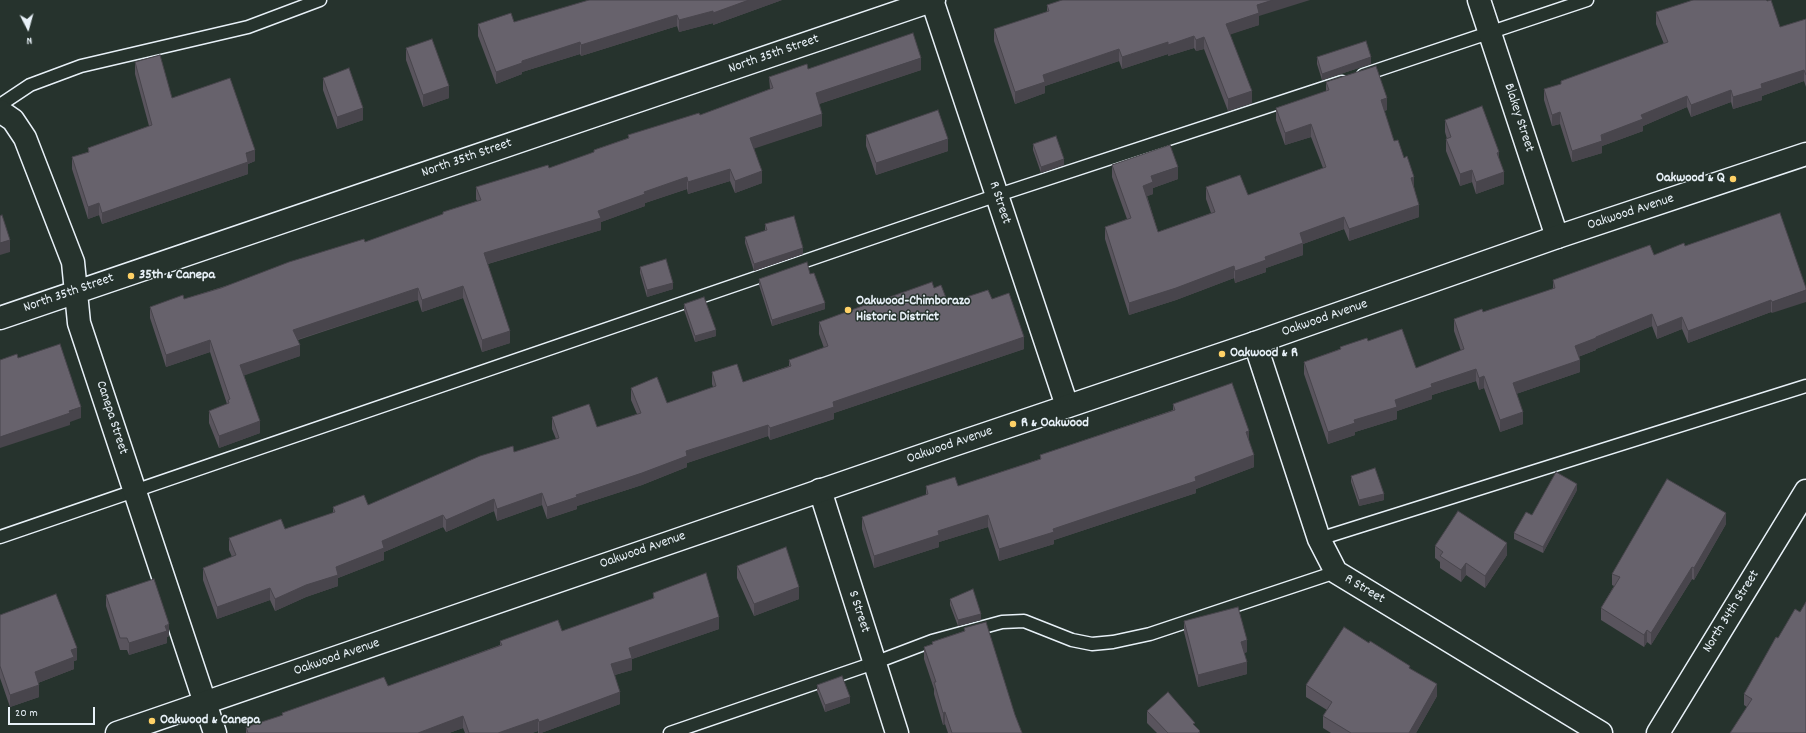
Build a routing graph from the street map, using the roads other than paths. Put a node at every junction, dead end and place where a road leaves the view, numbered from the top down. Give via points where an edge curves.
1 (320, 0) edge
2 (932, 0) edge
3 (1479, 0) edge
4 (1588, 0) edge
5 (1490, 33) junction
6 (0, 105) edge
7 (0, 111) edge
8 (1806, 154) edge
9 (997, 195) junction
10 (1557, 237) junction
11 (76, 292) junction
12 (0, 318) edge
13 (1255, 343) junction
14 (1806, 386) edge
15 (1067, 406) junction
16 (820, 490) junction
17 (135, 491) junction
18 (1806, 491) edge
19 (0, 537) edge
20 (1319, 539) junction
21 (1336, 572) junction
22 (874, 663) junction
23 (205, 703) junction
24 (117, 733) edge
25 (215, 733) edge
26 (670, 733) edge
27 (897, 733) edge
28 (1601, 733) edge
29 (1658, 733) edge

1 - 6 lane via 248,27 81,66 30,85
2 - 9 street, R Street
2 - 11 street, North 35th Street
3 - 5 street, Blakey Street
4 - 5 lane
5 - 9 lane
5 - 10 street, Blakey Street
7 - 11 street, Canepa Street via 13,120 25,138 73,262
8 - 10 street, Oakwood Avenue
9 - 15 street, R Street
9 - 17 lane
10 - 13 street, Oakwood Avenue
11 - 12 street, North 35th Street
11 - 17 street, Canepa Street via 79,323
13 - 15 street, Oakwood Avenue
13 - 20 street, R Street
14 - 20 lane
15 - 16 street, Oakwood Avenue
16 - 22 street, S Street
16 - 23 street, Oakwood Avenue
17 - 19 lane
17 - 23 street, Canepa Street
18 - 29 street, North 34th Street
20 - 21 street, R Street
21 - 22 lane via 1150,634 1113,642 1092,644 1072,640 1024,621 1002,622 932,641
21 - 28 street, R Street
22 - 26 lane
22 - 27 street, S Street
23 - 24 street, Oakwood Avenue
23 - 25 street, Canepa Street

